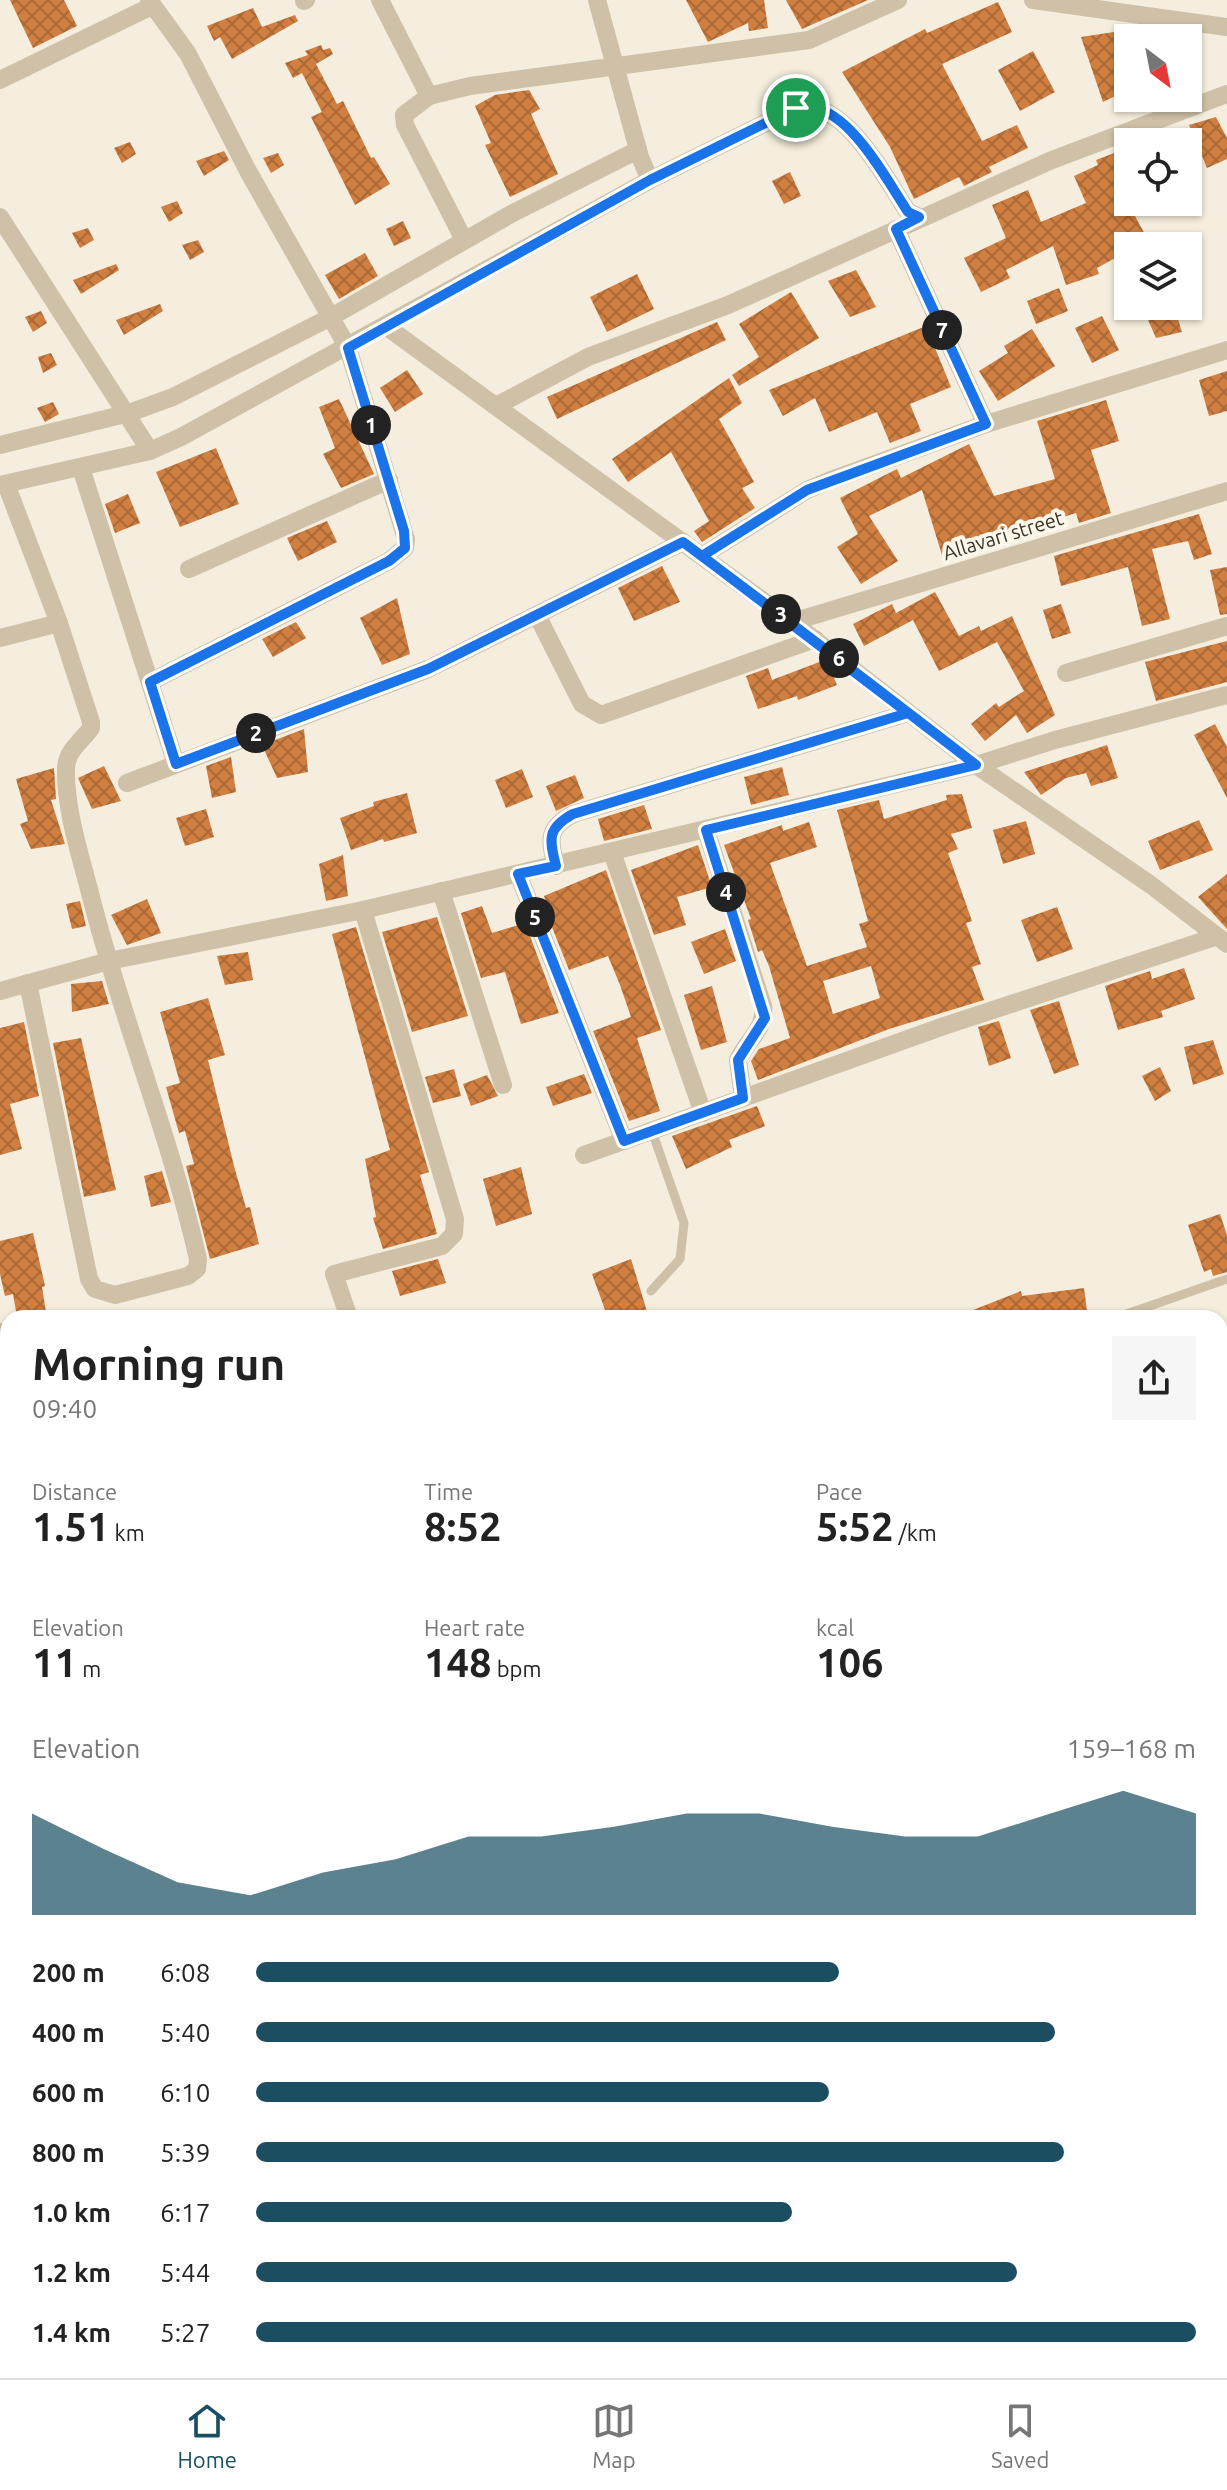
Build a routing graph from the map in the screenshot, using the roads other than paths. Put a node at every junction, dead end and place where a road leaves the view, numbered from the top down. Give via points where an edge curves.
1 (380, 0) edge
2 (597, 0) edge
3 (898, 0) edge
4 (1033, 0) edge
5 (150, 3) edge
6 (1227, 27) edge
7 (616, 64) junction
8 (0, 80) edge
9 (1227, 94) edge
10 (429, 96) junction
11 (644, 164) junction
12 (0, 217) edge
13 (919, 217) junction
14 (896, 229) junction
15 (464, 240) junction
16 (387, 327) junction
17 (339, 332) junction
18 (1227, 350) edge
19 (496, 406) junction
20 (130, 416) junction
21 (986, 424) junction
22 (0, 445) edge
23 (147, 445) junction
24 (81, 468) junction
25 (389, 480) junction
26 (3, 485) edge
27 (1227, 491) edge
28 (683, 542) junction
29 (702, 556) junction
30 (189, 569) dead end
31 (538, 617) junction
32 (792, 622) junction
33 (59, 623) junction
34 (1227, 626) edge
35 (0, 638) edge
36 (815, 639) junction
37 (1066, 673) dead end
38 (150, 682) junction
39 (1227, 695) edge
40 (908, 713) junction
41 (176, 764) junction
42 (976, 765) junction
43 (127, 783) dead end
44 (706, 830) junction
45 (612, 852) junction
46 (556, 866) junction
47 (518, 874) junction
48 (441, 891) junction
49 (363, 910) junction
50 (1224, 942) edge
51 (109, 961) junction
52 (28, 983) junction
53 (0, 991) edge
54 (503, 1085) dead end
55 (743, 1098) junction
56 (703, 1113) junction
57 (652, 1131) junction
58 (624, 1141) junction
59 (584, 1155) dead end
60 (1227, 1279) edge
61 (651, 1291) dead end
62 (346, 1310) edge
63 (1138, 1310) edge

1 - 10 street
2 - 7 street
3 - 7 street via 818,38
4 - 6 street
5 - 8 street
5 - 17 street via 188,54
7 - 10 street
7 - 11 street
9 - 13 street via 1052,160 938,214
10 - 15 street via 404,115 405,125
11 - 13 street via 811,104 835,115 850,130 908,212
11 - 15 street
11 - 16 street
12 - 20 street
13 - 14 street
14 - 19 street via 728,305 580,361
14 - 21 street
15 - 17 street
16 - 17 street
16 - 19 street
17 - 20 street
17 - 23 street
17 - 25 street
18 - 21 street
19 - 28 street
20 - 22 street
20 - 23 street
21 - 29 street via 807,490
23 - 24 street
24 - 26 street
24 - 38 street
25 - 30 street
25 - 38 street via 406,539 399,555
26 - 33 street
27 - 32 street, Allavari street
28 - 29 street
28 - 31 street
29 - 32 street
31 - 36 street via 582,704 601,715
31 - 41 street via 408,677
32 - 36 street
33 - 35 street
33 - 51 street via 91,722 66,766 77,843
34 - 37 street
36 - 40 street
38 - 41 street
39 - 42 street
40 - 42 street
40 - 46 street via 573,814 552,827 549,835
41 - 43 street
42 - 44 street
42 - 50 street
44 - 45 street
44 - 55 street via 765,1018 738,1060
45 - 46 street
45 - 56 street
46 - 47 street
47 - 48 street
47 - 58 street
48 - 49 street
48 - 54 street
49 - 51 street
49 - 62 street via 455,1219 454,1234 442,1246 334,1274
50 - 55 street via 944,1026
51 - 52 street
51 - 52 street via 180,1180 198,1259 197,1269 188,1276 115,1295 95,1289 89,1279
52 - 53 street
55 - 56 street
56 - 57 street
57 - 58 street
57 - 61 lane via 684,1223 680,1259
58 - 59 street
60 - 63 lane

